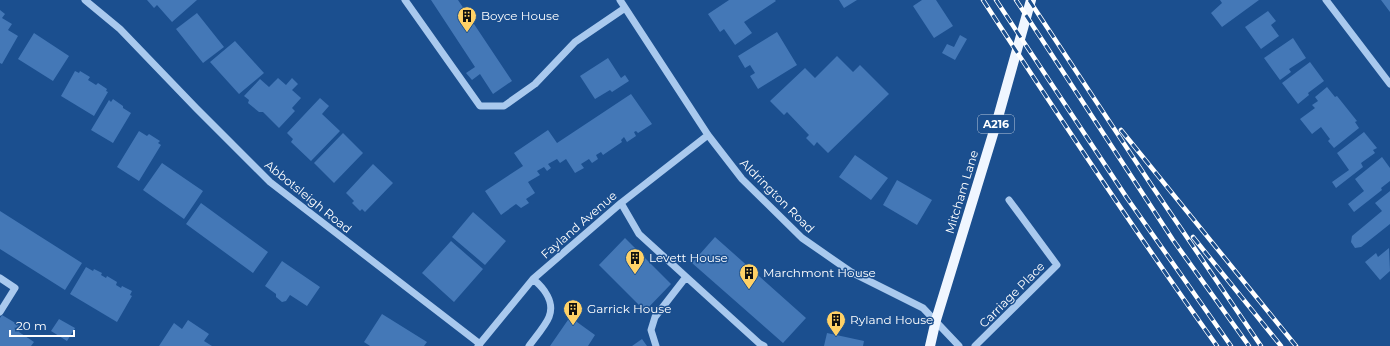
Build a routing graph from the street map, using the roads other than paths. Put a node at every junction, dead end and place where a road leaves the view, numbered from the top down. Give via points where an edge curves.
1 (86, 0) edge
2 (405, 0) edge
3 (620, 0) edge
4 (1031, 0) edge
5 (1326, 0) edge
6 (625, 8) junction
7 (1390, 84) edge
8 (708, 135) junction
9 (1010, 200) dead end
10 (621, 203) junction
11 (686, 277) junction
12 (0, 278) edge
13 (533, 279) junction
14 (0, 312) edge
15 (936, 320) junction
16 (479, 345) edge
17 (761, 345) edge
18 (529, 346) edge
19 (656, 346) edge
20 (930, 346) edge
21 (959, 346) edge
22 (976, 346) edge

1 - 16 street, Abbotsleigh Road via 120,29 270,182
2 - 6 street via 480,106 504,106 535,84 575,42
3 - 6 street, Aldrington Road
4 - 15 main road, Mitcham Lane / A216
5 - 7 street
6 - 8 street, Aldrington Road
8 - 10 street, Fayland Avenue
8 - 15 street, Aldrington Road via 742,179 802,238 851,272 922,308
9 - 22 street, Carriage Place via 1057,265
10 - 11 street via 639,234
10 - 13 street, Fayland Avenue
11 - 17 street
11 - 19 street via 655,317 651,330
12 - 14 street via 15,288
13 - 16 street, Fayland Avenue
13 - 18 street via 544,288 550,304 550,317
15 - 20 main road, Mitcham Lane / A216
15 - 21 street, Aldrington Road

